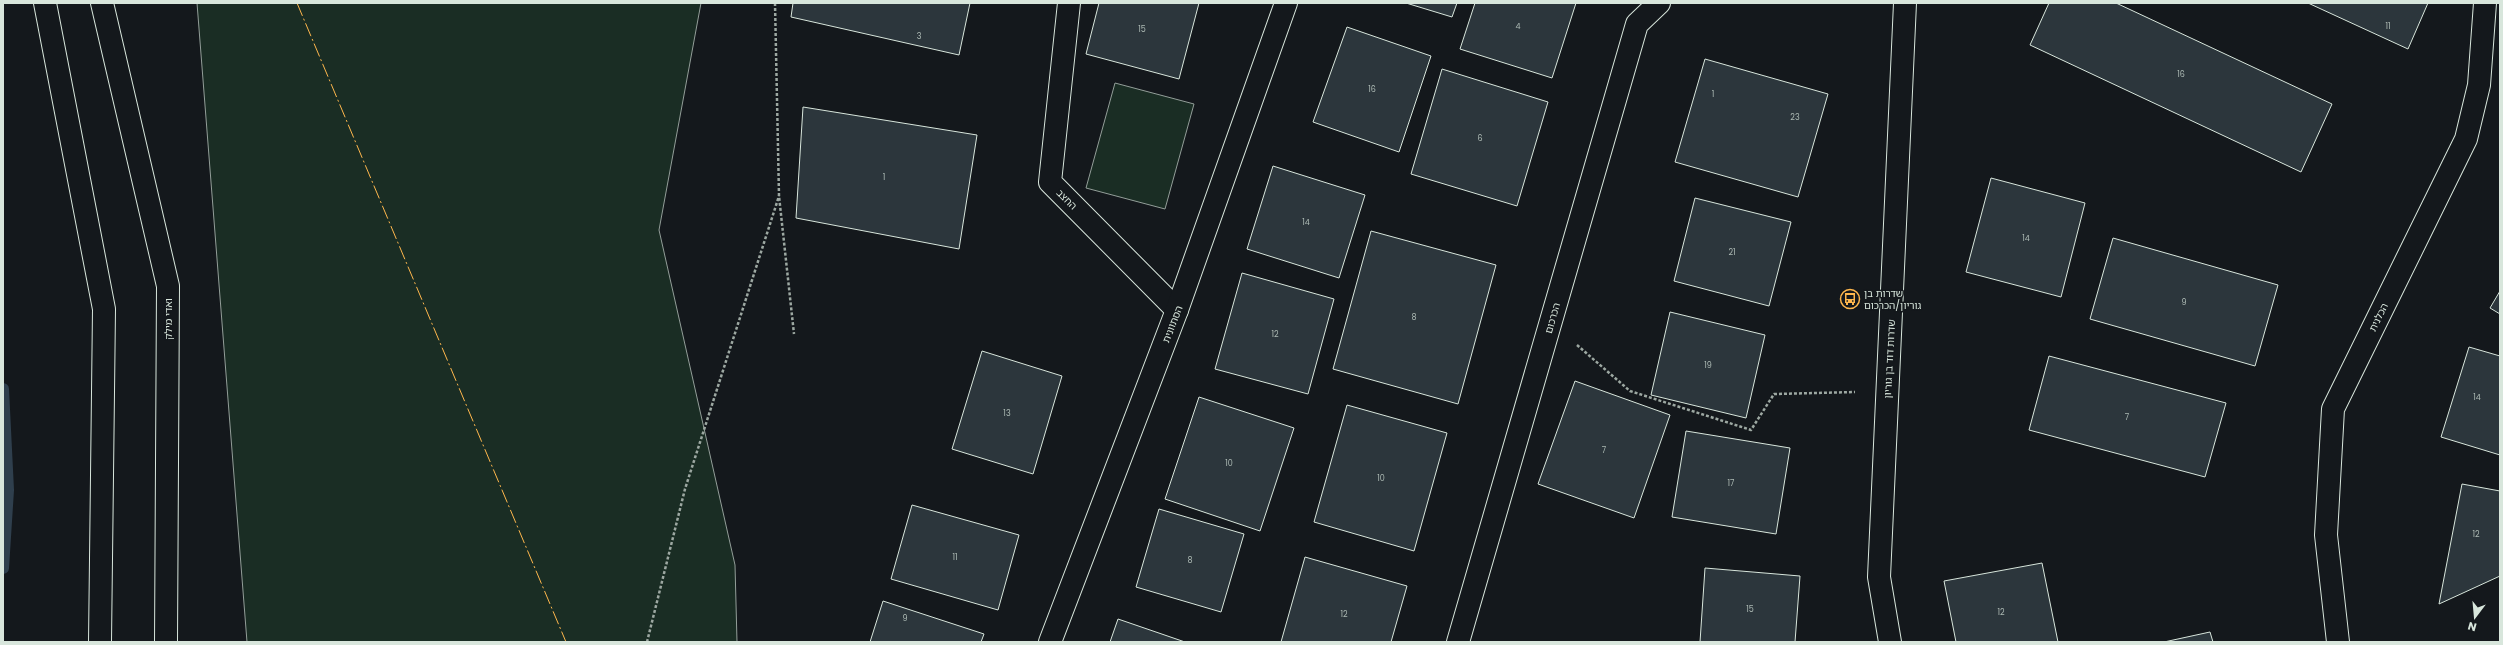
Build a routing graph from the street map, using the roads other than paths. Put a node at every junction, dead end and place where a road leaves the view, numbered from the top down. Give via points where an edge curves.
1 (45, 3) edge
2 (102, 3) edge
3 (1069, 3) edge
4 (1286, 3) edge
5 (1659, 3) edge
6 (1904, 3) edge
7 (2485, 3) edge
8 (1177, 310) junction
9 (100, 642) edge
10 (166, 642) edge
11 (1050, 642) edge
12 (1458, 642) edge
13 (1890, 642) edge
14 (2338, 642) edge

1 - 9 main road via 104,309
2 - 10 main road, ואדי מילק via 168,286
3 - 8 main road, החצב via 1050,182
4 - 8 main road, הסתוונית
5 - 12 main road, הכרכום via 1637,24
6 - 13 main road, שדרות דוד בן גוריון via 1879,577
7 - 14 main road, הכלנית via 2478,85 2466,139 2333,409 2326,535
8 - 11 main road, הסתוונית

